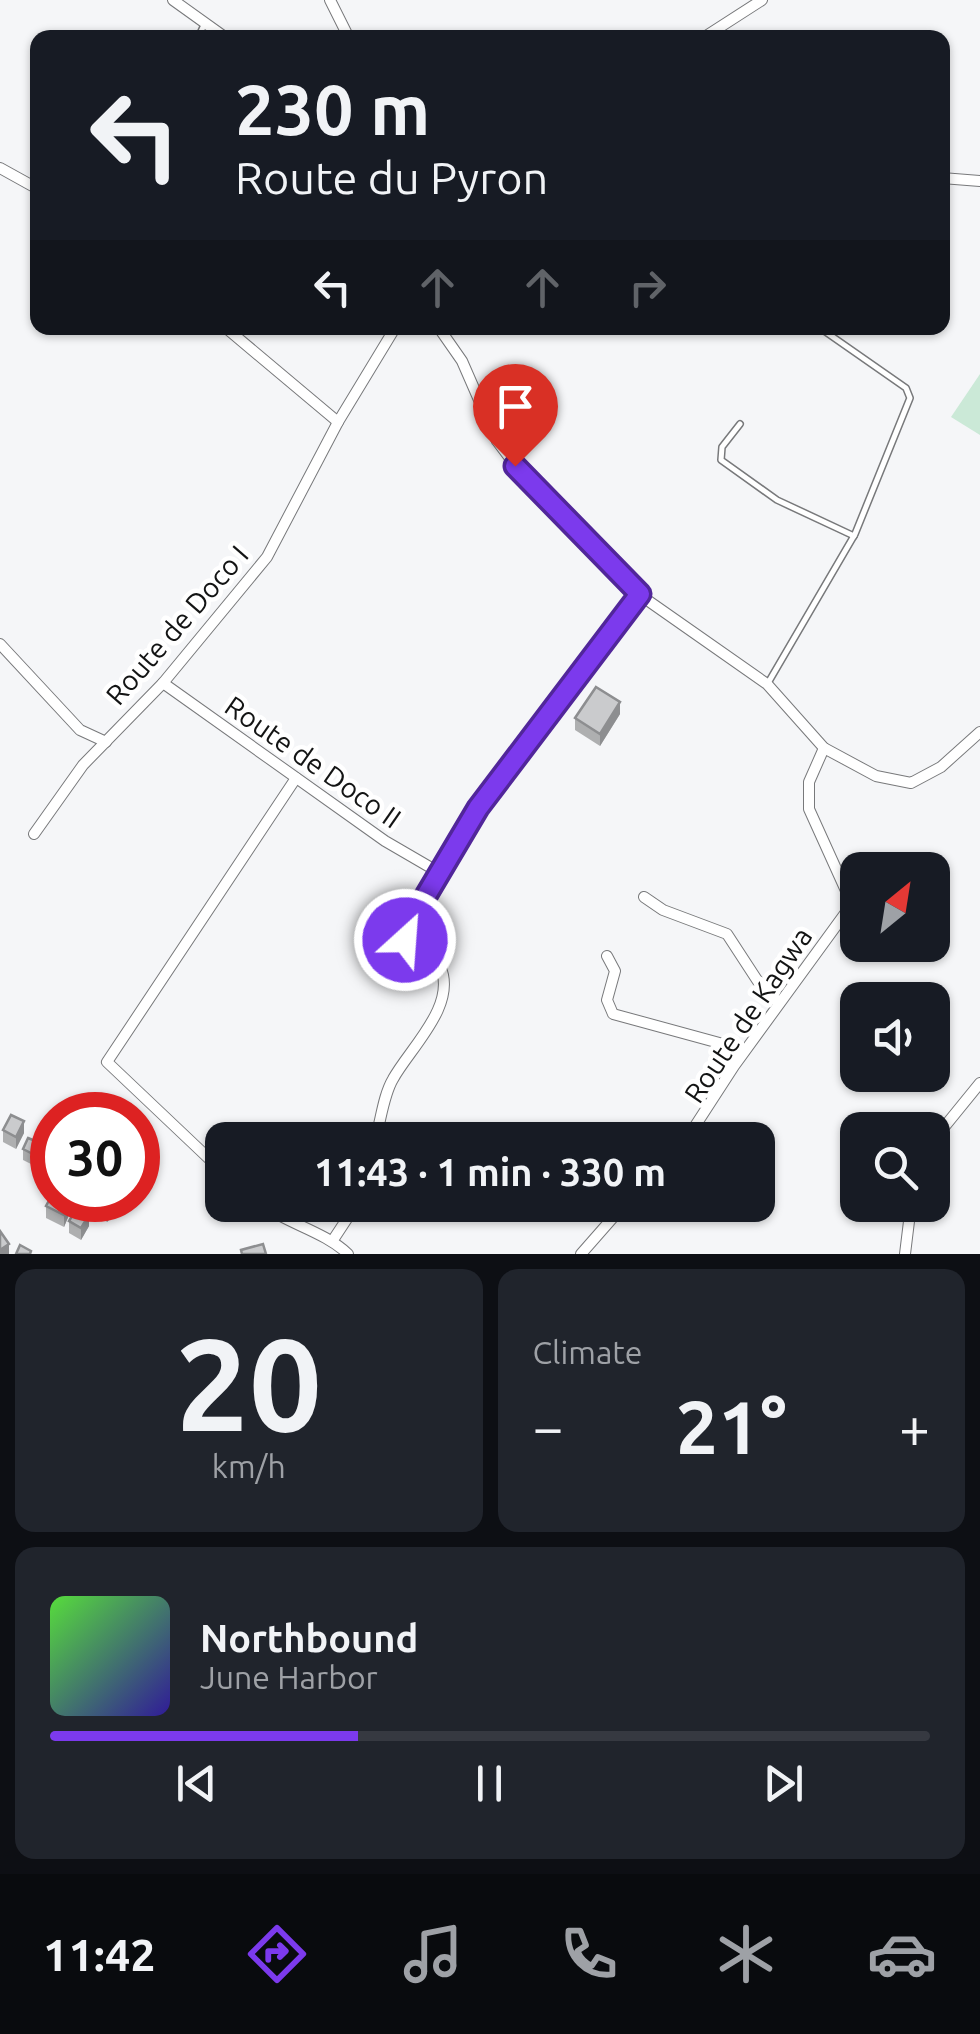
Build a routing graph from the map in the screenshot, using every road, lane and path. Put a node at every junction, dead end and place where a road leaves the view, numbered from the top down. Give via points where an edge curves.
1 (173, 0) edge
2 (330, 0) edge
3 (762, 0) edge
4 (747, 3) edge
5 (204, 25) junction
6 (202, 30) edge
7 (212, 30) edge
8 (345, 30) edge
9 (712, 30) edge
10 (0, 168) edge
11 (950, 179) edge
12 (980, 181) edge
13 (30, 185) edge
14 (234, 335) edge
15 (391, 335) edge
16 (445, 335) edge
17 (830, 335) edge
18 (338, 422) junction
19 (740, 424) dead end
20 (854, 536) junction
21 (640, 594) junction
22 (0, 644) edge
23 (163, 683) junction
24 (767, 684) junction
25 (980, 732) edge
26 (106, 742) junction
27 (824, 748) junction
28 (296, 778) junction
29 (34, 834) dead end
30 (440, 874) junction
31 (644, 897) dead end
32 (607, 956) dead end
33 (780, 1002) junction
34 (745, 1050) junction
35 (980, 1082) edge
36 (950, 1120) edge
37 (381, 1122) edge
38 (698, 1122) edge
39 (205, 1155) edge
40 (291, 1222) edge
41 (345, 1222) edge
42 (609, 1222) edge
43 (909, 1222) edge
44 (333, 1240) junction
45 (348, 1254) edge
46 (581, 1254) edge
47 (905, 1254) edge

1 - 5 street
2 - 8 street
3 - 4 street
4 - 9 street
5 - 6 lane
5 - 7 street
10 - 13 street
11 - 12 street
14 - 18 street
15 - 18 street, Route de Doco I
16 - 21 street via 515,466
17 - 20 lane via 906,388 910,398
18 - 23 street, Route de Doco I via 266,557
19 - 20 lane via 722,446 722,460 777,500
20 - 24 lane
21 - 24 street
21 - 30 street via 478,808
22 - 26 street via 80,730
23 - 26 street, Route de Doco I
23 - 28 street, Route de Doco II
24 - 27 street
25 - 27 street via 941,768 911,783 876,776
26 - 29 street, Route de Doco I
27 - 33 street, Route de Kagwa via 808,782 810,809 852,904
28 - 30 street, Route de Doco II
28 - 39 street via 107,1062
30 - 37 street via 405,940 440,966 442,991 425,1035 391,1081
31 - 33 street via 727,934
32 - 34 street via 614,966 607,1000 613,1014
33 - 34 street, Route de Kagwa
34 - 38 street, Route de Kagwa
35 - 36 street
40 - 44 street
41 - 44 street
42 - 46 street
43 - 47 street
44 - 45 street

